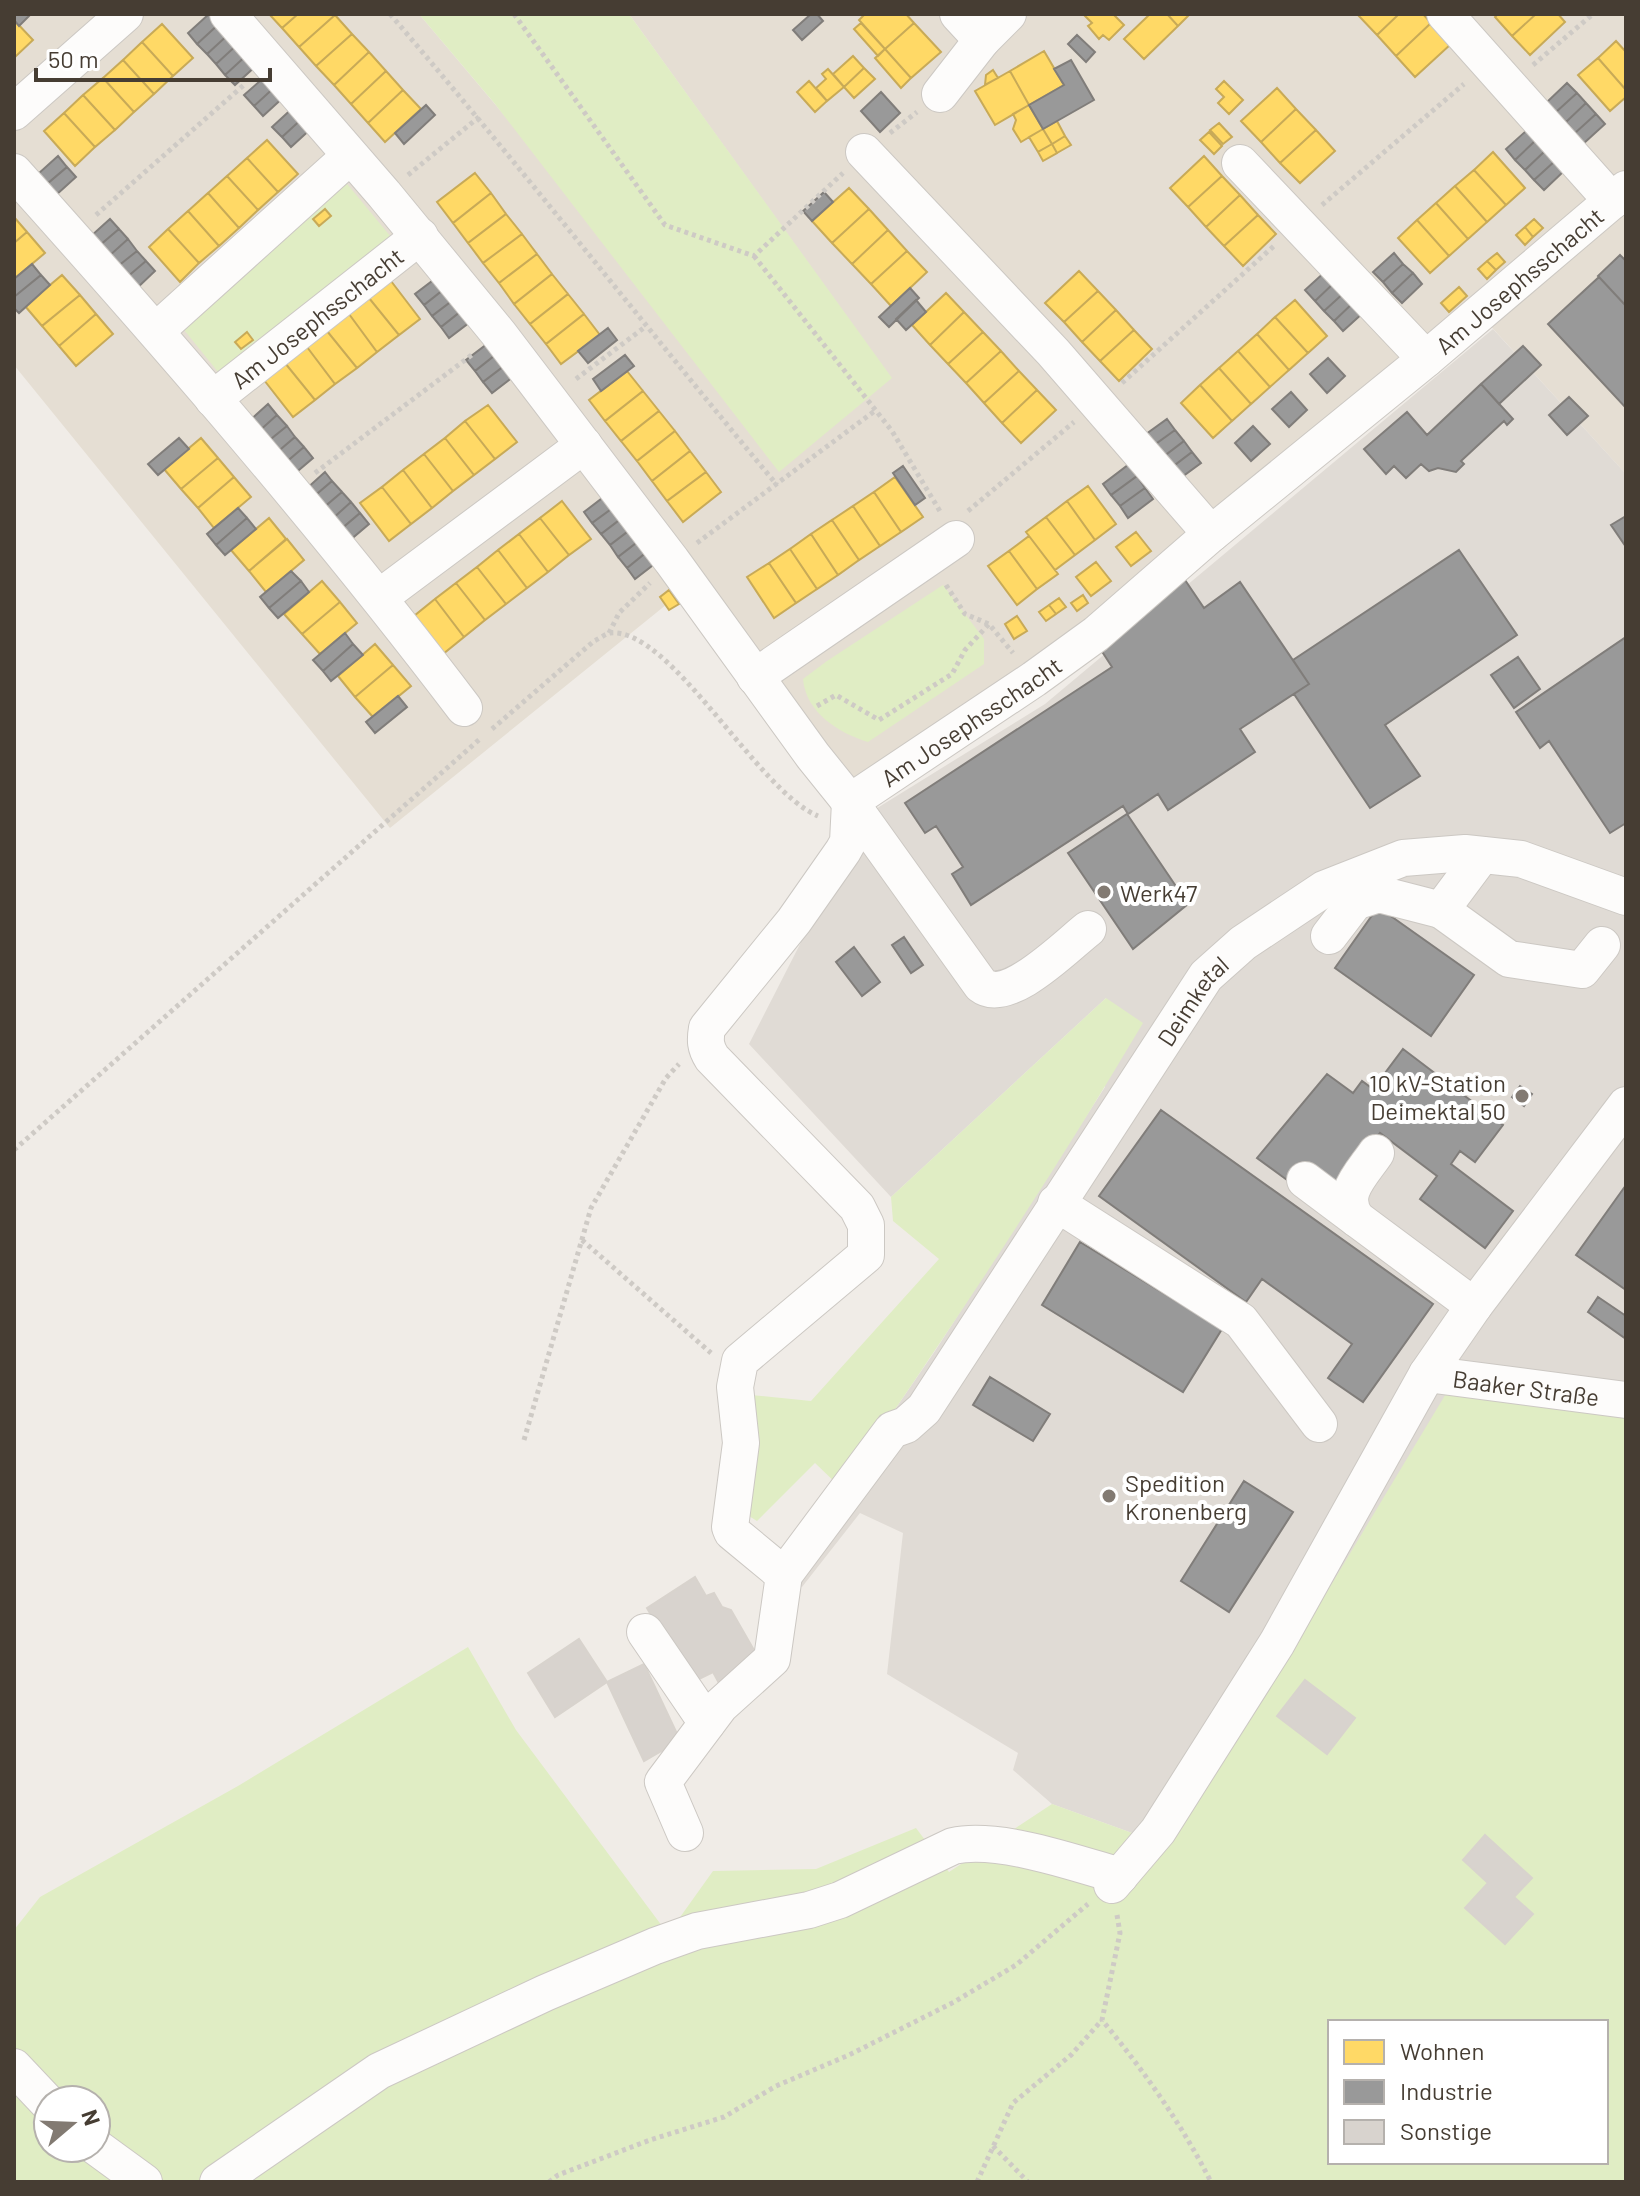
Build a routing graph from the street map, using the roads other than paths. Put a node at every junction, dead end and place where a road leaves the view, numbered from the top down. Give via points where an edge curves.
1 (125, 14) edge
2 (228, 14) edge
3 (958, 14) edge
4 (1008, 14) edge
5 (1445, 14) edge
6 (982, 40) junction
7 (940, 94) road end
8 (14, 112) edge
9 (864, 152) road end
10 (350, 156) junction
11 (1240, 163) dead end
12 (14, 172) edge
13 (1619, 195) edge
14 (420, 236) junction
15 (156, 331) junction
16 (1426, 359) junction
17 (213, 399) junction
18 (584, 445) junction
19 (953, 533) road end
20 (1211, 534) junction
21 (380, 597) junction
22 (755, 677) junction
23 (464, 708) dead end
24 (850, 802) junction
25 (1482, 855) junction
26 (1626, 897) edge
27 (1441, 910) junction
28 (1088, 929) dead end
29 (1329, 936) dead end
30 (1602, 945) dead end
31 (1626, 1105) edge
32 (1376, 1153) dead end
33 (1305, 1180) dead end
34 (1056, 1203) junction
35 (1357, 1219) junction
36 (1474, 1306) junction
37 (1427, 1374) junction
38 (1626, 1400) edge
39 (1319, 1424) dead end
40 (784, 1575) junction
41 (645, 1632) dead end
42 (707, 1723) junction
43 (685, 1833) dead end
44 (14, 2067) edge
45 (32, 2086) edge
46 (112, 2159) edge
47 (144, 2182) edge
48 (218, 2182) edge

1 - 8 street
2 - 10 street, Am Josephsschacht
3 - 6 street
4 - 6 street
5 - 13 street, Am Josephsschacht
6 - 7 street
9 - 20 street via 1099,404
10 - 14 street, Am Josephsschacht
10 - 15 street
11 - 16 street, Am Josephsschacht
12 - 15 street, Am Josephsschacht
13 - 16 street, Am Josephsschacht
14 - 17 street, Am Josephsschacht
14 - 18 street, Am Josephsschacht
15 - 17 street, Am Josephsschacht
16 - 20 street, Am Josephsschacht
17 - 21 street, Am Josephsschacht
18 - 21 street
18 - 22 street, Am Josephsschacht
19 - 22 street via 925,560
20 - 24 street, Am Josephsschacht via 1096,634
21 - 23 street, Am Josephsschacht
22 - 24 street, Am Josephsschacht
24 - 28 street via 988,990 1025,980
24 - 40 street via 843,851 705,1037 712,1058 857,1207 866,1225 866,1255 740,1361 736,1375 741,1443 730,1527
25 - 26 street, Deimketal via 1521,859
25 - 27 street
25 - 34 street, Deimketal via 1403,858 1324,889 1243,943 1206,976
27 - 29 street via 1379,894 1355,902
27 - 30 street via 1509,959 1582,970
31 - 36 street
32 - 35 street via 1350,1190 1349,1204
33 - 35 street
34 - 39 street via 1241,1321
34 - 40 street, Deimketal via 924,1409 892,1430
35 - 36 street
36 - 37 street
37 - 38 street, Baaker Straße
37 - 48 street via 1277,1643 1158,1831 1116,1880 1064,1860 968,1843 840,1900 697,1931 545,1993 379,2071
40 - 42 street via 772,1659
41 - 42 street
42 - 43 street via 663,1782
44 - 45 street
46 - 47 street

